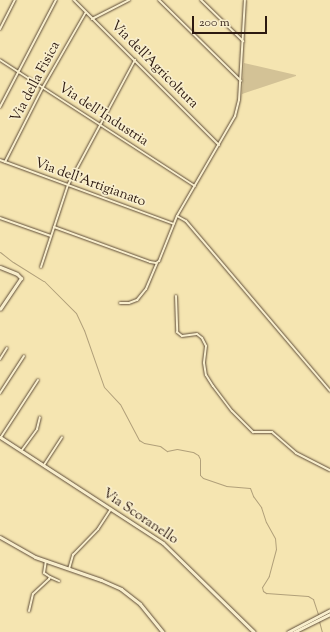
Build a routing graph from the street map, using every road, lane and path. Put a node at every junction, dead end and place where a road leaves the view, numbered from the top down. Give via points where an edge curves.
1 (15, 0) edge
2 (56, 0) edge
3 (74, 0) edge
4 (129, 0) edge
5 (159, 0) edge
6 (201, 0) edge
7 (246, 0) edge
8 (86, 12) junction
9 (92, 19) junction
10 (0, 29) edge
11 (243, 42) junction
12 (0, 60) edge
13 (135, 60) junction
14 (18, 72) junction
15 (241, 81) junction
16 (43, 88) junction
17 (0, 107) edge
18 (100, 124) junction
19 (219, 145) junction
20 (0, 160) edge
21 (5, 162) junction
22 (68, 185) junction
23 (195, 186) junction
24 (177, 216) junction
25 (0, 218) edge
26 (174, 224) junction
27 (54, 227) junction
28 (51, 236) junction
29 (158, 263) junction
30 (0, 267) edge
31 (41, 267) dead end
32 (176, 296) dead end
33 (120, 303) dead end
34 (0, 309) edge
35 (7, 348) dead end
36 (24, 356) dead end
37 (0, 359) edge
38 (38, 380) dead end
39 (330, 391) edge
40 (0, 393) edge
41 (40, 416) dead end
42 (0, 437) edge
43 (62, 437) dead end
44 (22, 450) junction
45 (44, 465) junction
46 (330, 470) edge
47 (111, 509) junction
48 (0, 537) edge
49 (46, 561) junction
50 (69, 569) junction
51 (50, 577) junction
52 (59, 581) dead end
53 (330, 610) edge
54 (29, 611) dead end
55 (330, 614) edge
56 (323, 616) junction
57 (315, 620) junction
58 (163, 632) edge
59 (254, 632) edge
60 (288, 632) edge
61 (294, 632) edge

1 - 10 street
2 - 14 street
3 - 8 street, Via dell'Agricoltura
4 - 9 street
5 - 15 street
6 - 11 street
7 - 11 street
8 - 9 street, Via dell'Agricoltura
8 - 16 street, Via della Fisica
9 - 13 street, Via dell'Agricoltura
11 - 15 street
12 - 14 street, Via dell'Industria
13 - 18 street
13 - 19 street, Via dell'Agricoltura
14 - 16 street, Via dell'Industria
14 - 17 street
15 - 19 street via 235,116
16 - 18 street, Via dell'Industria
16 - 21 street, Via della Fisica
18 - 22 street
18 - 23 street, Via dell'Industria
19 - 23 street
20 - 21 street, Via dell'Artigianato
21 - 22 street, Via dell'Artigianato
22 - 26 street, Via dell'Artigianato
22 - 27 street
23 - 24 street
24 - 26 street
24 - 39 street via 186,221
25 - 28 street
26 - 29 street
27 - 28 street
27 - 29 street
28 - 31 street
29 - 33 street via 146,289 137,300
30 - 34 street via 18,274 21,279
32 - 46 street via 176,331 182,336 197,334 202,338 206,346 206,372 232,411 252,431 272,432 296,453
35 - 37 street
36 - 40 street
38 - 42 street
41 - 44 street via 37,429
42 - 44 street, Via Scoranello
43 - 45 street
44 - 45 street, Via Scoranello
45 - 47 street, Via Scoranello
47 - 50 street via 98,529 73,555
47 - 59 street, Via Scoranello via 167,546
48 - 49 street
49 - 50 street
49 - 51 street via 44,573
50 - 58 street via 108,582 123,591 144,608
51 - 52 street
51 - 54 street via 33,594
53 - 56 street
55 - 56 street
56 - 57 street
57 - 60 street
57 - 61 street

